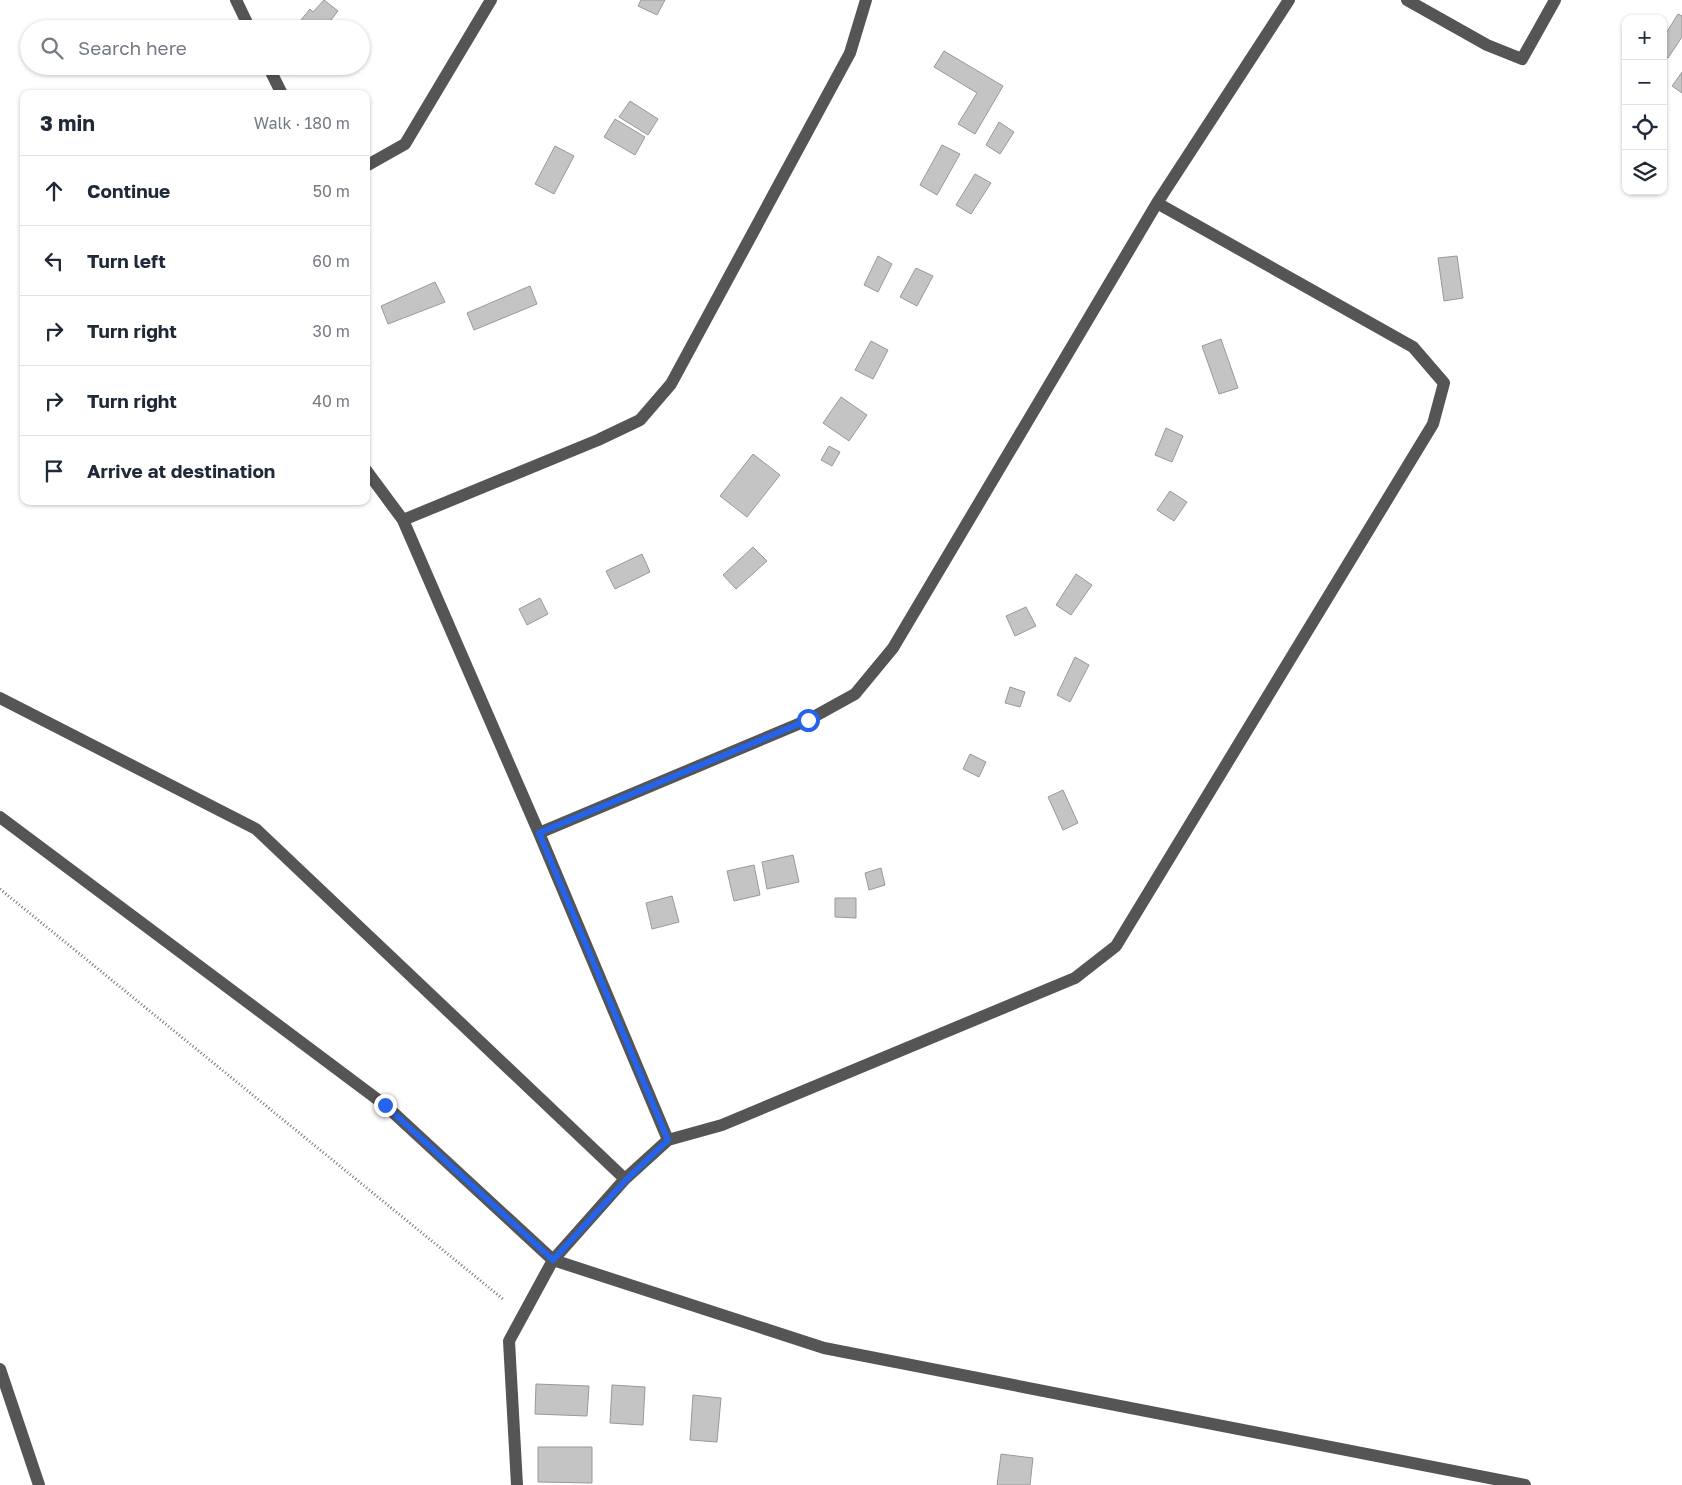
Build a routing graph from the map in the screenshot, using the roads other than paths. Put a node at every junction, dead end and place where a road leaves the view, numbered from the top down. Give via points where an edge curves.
1 (236, 0) edge
2 (491, 0) edge
3 (866, 0) edge
4 (1289, 0) edge
5 (1407, 0) edge
6 (1555, 0) edge
7 (246, 20) edge
8 (272, 75) edge
9 (280, 90) edge
10 (370, 164) edge
11 (1157, 203) junction
12 (370, 475) edge
13 (403, 520) junction
14 (0, 698) edge
15 (0, 817) edge
16 (539, 833) junction
17 (668, 1140) junction
18 (626, 1180) junction
19 (553, 1260) junction
20 (0, 1369) edge
21 (39, 1485) edge
22 (517, 1485) edge
23 (1525, 1485) edge

1 - 7 street
2 - 10 street via 405,144
3 - 13 street via 850,53 671,384 640,420
4 - 11 street
5 - 6 street via 1487,45 1522,59
8 - 9 street
11 - 16 street via 893,648 855,694 808,720
11 - 17 street via 1413,347 1444,383 1433,424 1116,946 1075,978 722,1125
12 - 13 street
13 - 16 street
14 - 18 street via 256,829
15 - 19 street via 385,1105
16 - 17 street
17 - 18 street
18 - 19 street
19 - 22 street via 509,1341
19 - 23 street via 824,1348
20 - 21 street

